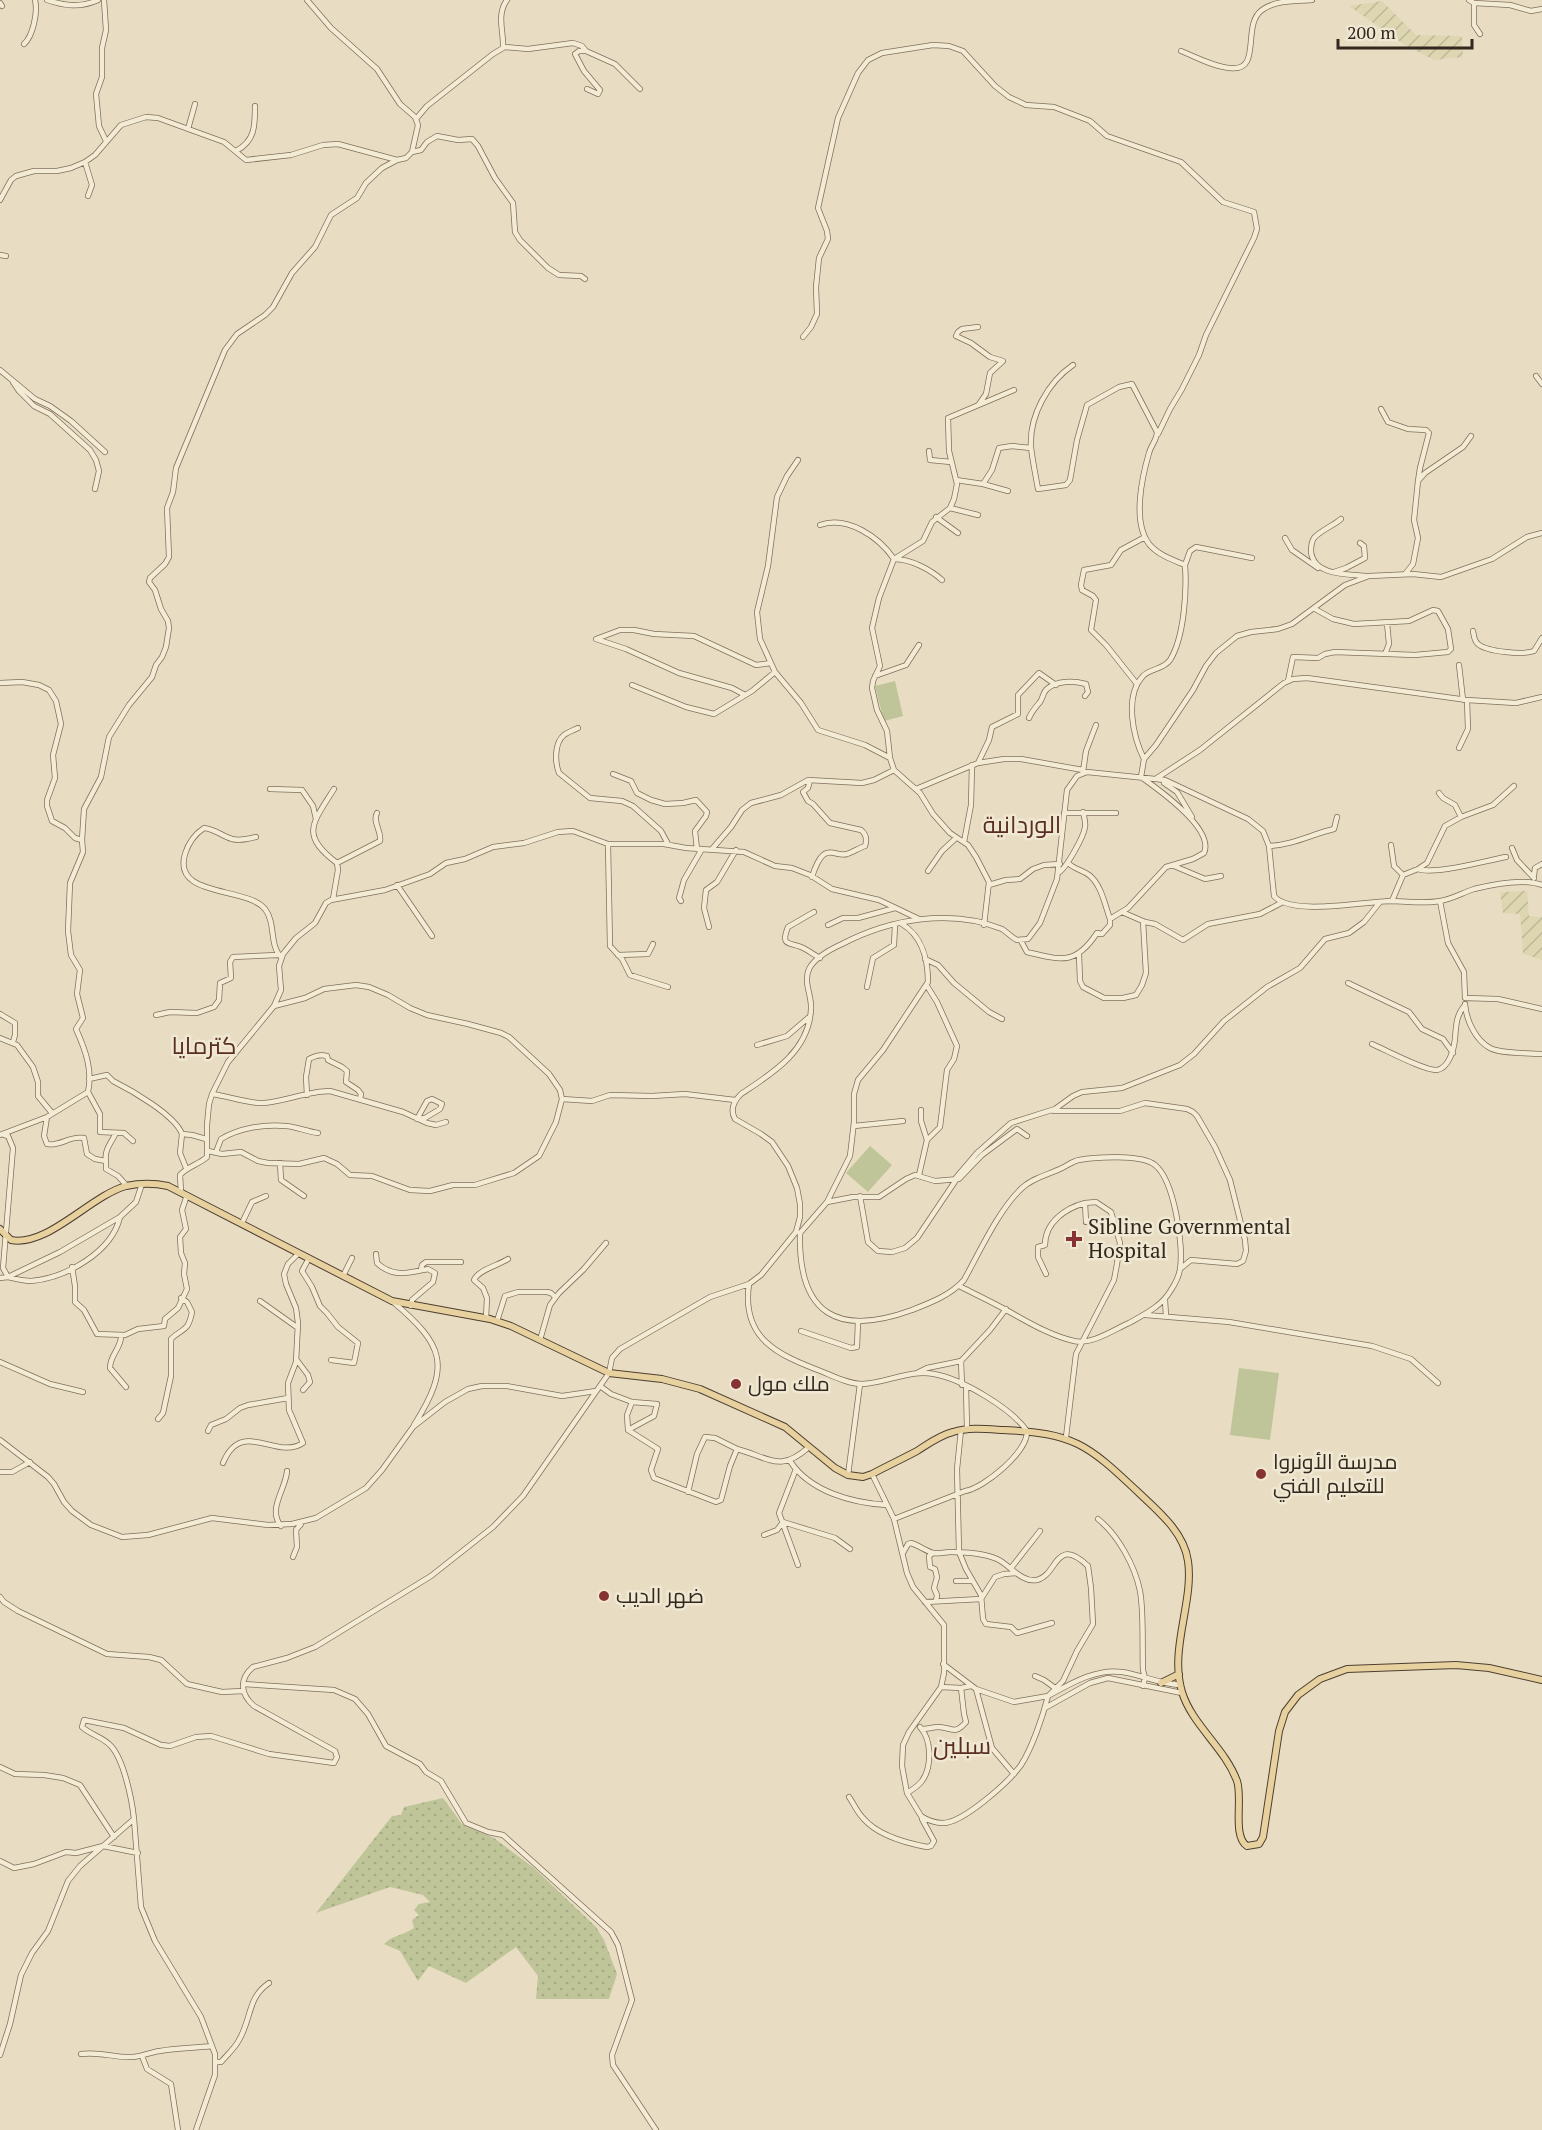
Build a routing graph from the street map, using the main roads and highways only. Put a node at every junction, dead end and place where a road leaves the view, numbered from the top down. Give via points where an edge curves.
1 (0, 1229) edge
2 (1179, 1674) junction
3 (1542, 1680) edge
4 (1161, 1683) road end

1 - 2 main road via 16,1241 33,1239 127,1186 168,1186 392,1301 497,1321 609,1372 700,1389 785,1427 848,1475 873,1474 942,1436 964,1430 1027,1431 1066,1437 1116,1471 1183,1544 1188,1567
2 - 3 main road via 1182,1693 1236,1780 1239,1833 1244,1844 1251,1846 1259,1844 1263,1837 1285,1712 1298,1695 1320,1679 1347,1669 1456,1665
2 - 4 main road

